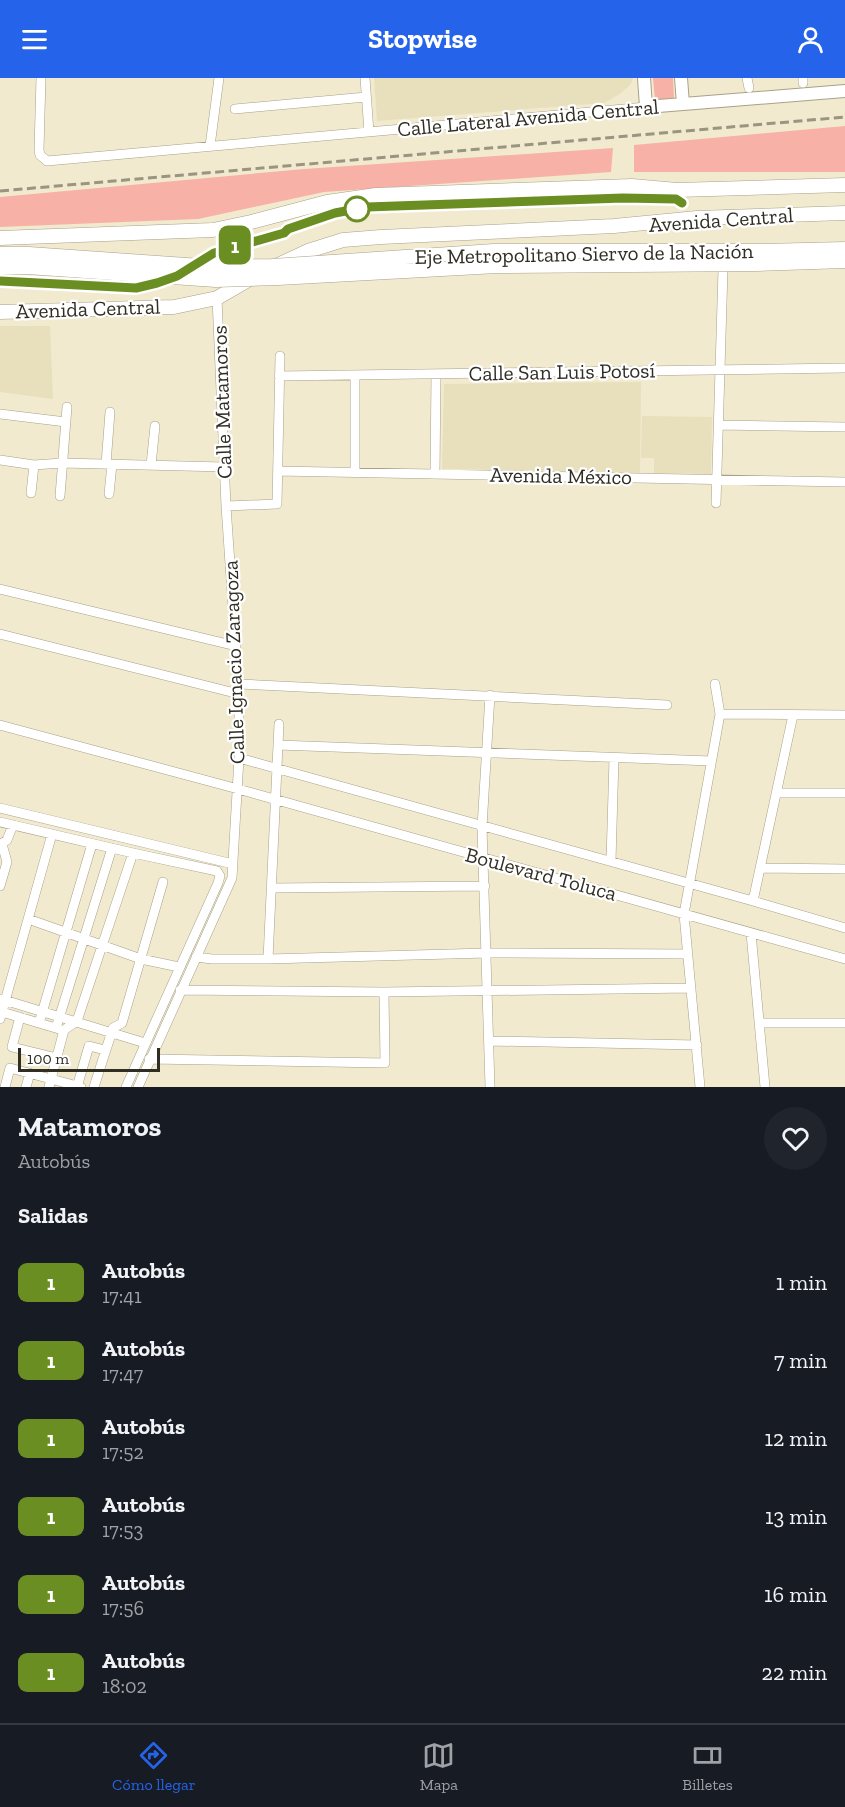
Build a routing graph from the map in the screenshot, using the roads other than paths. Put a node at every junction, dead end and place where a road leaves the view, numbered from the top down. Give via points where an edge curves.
1 (41, 78) edge
2 (219, 78) edge
3 (365, 78) edge
4 (644, 78) edge
5 (681, 78) edge
6 (845, 92) edge
7 (366, 97) junction
8 (683, 104) junction
9 (646, 107) junction
10 (235, 109) dead end
11 (369, 132) junction
12 (210, 146) junction
13 (845, 185) edge
14 (845, 213) edge
15 (0, 238) edge
16 (845, 249) edge
17 (0, 254) edge
18 (845, 261) edge
19 (0, 267) edge
20 (723, 269) dead end
21 (217, 298) junction
22 (0, 312) edge
23 (280, 356) dead end
24 (845, 368) edge
25 (720, 369) junction
26 (436, 374) junction
27 (356, 375) junction
28 (279, 376) junction
29 (67, 407) dead end
30 (110, 412) dead end
31 (0, 414) edge
32 (66, 422) junction
33 (718, 425) junction
34 (155, 426) dead end
35 (845, 428) edge
36 (0, 460) edge
37 (62, 463) junction
38 (109, 464) junction
39 (34, 465) junction
40 (152, 465) junction
41 (224, 467) junction
42 (278, 471) junction
43 (355, 472) junction
44 (435, 474) junction
45 (717, 479) junction
46 (845, 482) edge
47 (31, 494) dead end
48 (110, 494) dead end
49 (60, 496) dead end
50 (716, 503) dead end
51 (226, 506) junction
52 (0, 589) edge
53 (0, 634) edge
54 (236, 646) junction
55 (715, 684) dead end
56 (239, 689) junction
57 (490, 695) junction
58 (667, 705) dead end
59 (720, 714) junction
60 (793, 715) junction
61 (845, 715) edge
62 (279, 724) dead end
63 (0, 725) edge
64 (278, 745) junction
65 (487, 753) junction
66 (239, 758) junction
67 (614, 758) junction
68 (711, 761) junction
69 (276, 768) junction
70 (237, 789) junction
71 (776, 793) junction
72 (845, 793) edge
73 (275, 800) junction
74 (0, 808) edge
75 (0, 822) edge
76 (14, 825) junction
77 (482, 827) junction
78 (52, 834) junction
79 (92, 844) junction
80 (1, 845) edge
81 (112, 848) junction
82 (133, 853) junction
83 (483, 858) junction
84 (611, 861) junction
85 (233, 864) junction
86 (761, 868) junction
87 (845, 869) edge
88 (163, 882) dead end
89 (690, 883) junction
90 (0, 886) edge
91 (485, 886) junction
92 (271, 888) junction
93 (753, 901) junction
94 (684, 914) junction
95 (28, 919) junction
96 (845, 928) edge
97 (66, 932) junction
98 (751, 933) junction
99 (84, 938) junction
100 (103, 945) junction
101 (487, 953) junction
102 (688, 954) junction
103 (196, 957) junction
104 (141, 958) junction
105 (268, 958) junction
106 (845, 959) edge
107 (179, 967) junction
108 (691, 988) junction
109 (180, 990) junction
110 (487, 991) junction
111 (384, 992) junction
112 (2, 1006) edge
113 (43, 1010) junction
114 (59, 1016) junction
115 (20, 1017) junction
116 (77, 1021) junction
117 (39, 1023) junction
118 (759, 1023) junction
119 (845, 1023) edge
120 (60, 1029) junction
121 (112, 1032) junction
122 (489, 1041) junction
123 (145, 1042) junction
124 (696, 1045) junction
125 (105, 1050) junction
126 (57, 1058) junction
127 (149, 1059) junction
128 (30, 1073) junction
129 (50, 1082) edge
130 (5, 1087) edge
131 (26, 1087) edge
132 (78, 1087) edge
133 (94, 1087) edge
134 (126, 1087) edge
135 (138, 1087) edge
136 (490, 1087) edge
137 (700, 1087) edge
138 (765, 1087) edge

1 - 12 street, Calle Lateral Avenida Central via 39,150 48,161
2 - 12 street
3 - 7 street
4 - 9 main road
5 - 8 main road
6 - 8 main road, Calle Lateral Avenida Central
7 - 10 street
7 - 11 street
8 - 9 main road, Calle Lateral Avenida Central
9 - 11 street, Calle Lateral Avenida Central
11 - 12 street, Calle Lateral Avenida Central
13 - 15 highway, Avenida Central via 677,190 632,186 376,195 327,202 213,230
14 - 21 highway, Avenida Central via 343,240 260,273
16 - 17 highway, Eje Metropolitano Siervo de la Nación, bridge via 494,251 215,267
18 - 19 highway, Eje Metropolitano Siervo de la Nación, bridge via 497,266 216,280
20 - 25 street
21 - 22 highway, Avenida Central via 174,306
21 - 41 street, Calle Matamoros
23 - 28 street
24 - 25 street, Calle San Luis Potosí
25 - 26 street, Calle San Luis Potosí
25 - 33 street
26 - 27 street, Calle San Luis Potosí
26 - 44 street
27 - 28 street, Calle San Luis Potosí
27 - 43 street
28 - 42 street
29 - 32 street
30 - 38 street
31 - 32 street
32 - 37 street
33 - 35 street
33 - 45 street
34 - 40 street
36 - 39 street
37 - 38 street
37 - 39 street
37 - 49 street
38 - 40 street
38 - 48 street
39 - 47 street
40 - 41 street
41 - 51 street, Calle Matamoros
42 - 43 street, Avenida México
42 - 51 street via 277,504
43 - 44 street, Avenida México
44 - 45 street, Avenida México
45 - 46 street, Avenida México
45 - 50 street
51 - 54 street, Calle Ignacio Zaragoza
52 - 54 street
53 - 56 street
54 - 56 street, Calle Ignacio Zaragoza
55 - 59 street
56 - 57 street
56 - 66 street, Calle Ignacio Zaragoza
57 - 58 street
57 - 65 street
59 - 60 street
59 - 68 street
60 - 61 street
60 - 71 street
62 - 64 street
63 - 70 street, Boulevard Toluca
64 - 65 street
64 - 69 street
65 - 67 street
65 - 77 street
66 - 69 street, Boulevard Toluca
66 - 70 street, Calle Ignacio Zaragoza
67 - 68 street
67 - 84 street
68 - 89 street
69 - 73 street
69 - 77 street, Boulevard Toluca
70 - 73 street, Boulevard Toluca
70 - 85 street, Calle Ignacio Zaragoza
71 - 72 street
71 - 86 street
73 - 83 street, Boulevard Toluca
73 - 92 street
74 - 85 street
75 - 76 street
76 - 78 street
76 - 80 street
77 - 83 street
77 - 84 street, Boulevard Toluca
78 - 79 street
78 - 95 street
79 - 81 street
79 - 97 street
80 - 90 street via 7,862
81 - 82 street
81 - 99 street
82 - 100 street
82 - 107 street via 217,871 220,876
83 - 91 street
83 - 94 street, Boulevard Toluca
84 - 89 street, Boulevard Toluca
85 - 103 street, Calle Ignacio Zaragoza via 232,878
86 - 87 street
86 - 93 street
88 - 104 street
89 - 93 street, Boulevard Toluca
89 - 94 street
91 - 92 street
91 - 101 street
92 - 105 street
93 - 96 street, Boulevard Toluca
94 - 98 street, Boulevard Toluca
94 - 102 street
95 - 97 street
95 - 112 street
97 - 99 street
97 - 113 street
98 - 106 street, Boulevard Toluca
98 - 118 street
99 - 100 street
99 - 114 street
100 - 104 street
100 - 116 street
101 - 102 street
101 - 105 street
101 - 110 street
102 - 108 street
103 - 105 street
103 - 109 street, Calle Ignacio Zaragoza
104 - 107 street
104 - 121 street via 122,1023
107 - 123 street
108 - 110 street
108 - 124 street
109 - 111 street
109 - 127 street, Calle Ignacio Zaragoza
110 - 111 street
110 - 122 street
111 - 127 street via 385,1063
112 - 113 street
112 - 115 street
113 - 114 street
113 - 117 street
114 - 116 street
114 - 120 street
115 - 117 street
115 - 126 street via 12,1047
116 - 120 street
116 - 121 street
117 - 120 street
118 - 119 street
118 - 138 street
120 - 126 street
121 - 123 street
121 - 125 street
122 - 124 street
122 - 136 street
123 - 134 street
124 - 137 street
125 - 132 street via 89,1046
125 - 133 street
126 - 129 street
127 - 135 street, Calle Ignacio Zaragoza
128 - 129 street
128 - 130 street via 10,1068
128 - 131 street
129 - 132 street

